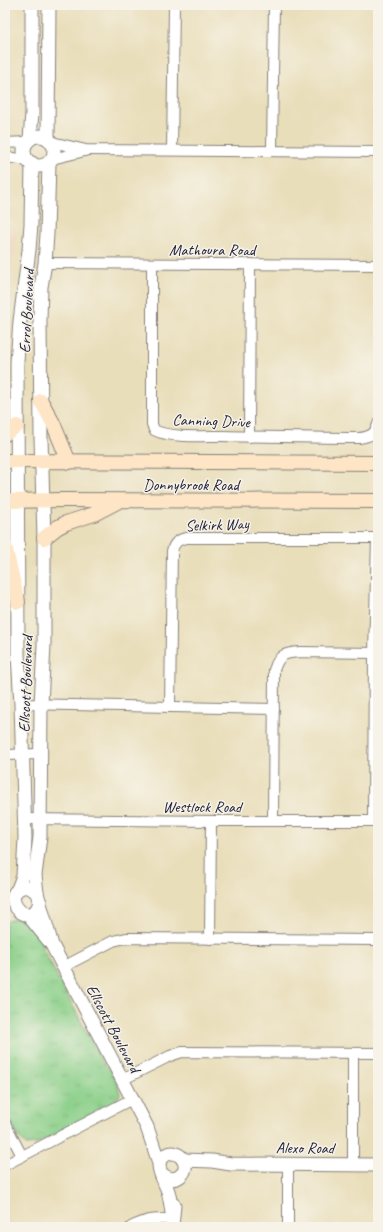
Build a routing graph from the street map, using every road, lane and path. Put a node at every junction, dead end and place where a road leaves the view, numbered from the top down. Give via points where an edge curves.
1 (32, 5) edge
2 (49, 5) edge
3 (174, 5) edge
4 (274, 5) edge
5 (29, 140) junction
6 (50, 140) junction
7 (5, 143) edge
8 (86, 150) junction
9 (172, 150) junction
10 (272, 151) junction
11 (378, 152) edge
12 (5, 157) edge
13 (50, 161) junction
14 (30, 162) junction
15 (45, 263) junction
16 (152, 264) junction
17 (250, 264) junction
18 (378, 265) edge
19 (41, 401) junction
20 (378, 424) edge
21 (17, 426) junction
22 (5, 434) edge
23 (249, 437) junction
24 (11, 461) edge
25 (42, 461) junction
26 (69, 462) junction
27 (378, 463) edge
28 (44, 500) junction
29 (11, 501) edge
30 (119, 501) junction
31 (378, 501) edge
32 (44, 538) junction
33 (377, 538) edge
34 (5, 546) edge
35 (18, 602) junction
36 (374, 653) junction
37 (21, 704) junction
38 (41, 705) junction
39 (170, 707) junction
40 (274, 709) junction
41 (22, 754) junction
42 (40, 754) junction
43 (5, 755) edge
44 (25, 819) junction
45 (40, 820) junction
46 (211, 821) junction
47 (273, 821) junction
48 (376, 821) edge
49 (12, 896) edge
50 (38, 897) junction
51 (25, 914) junction
52 (5, 916) edge
53 (210, 939) junction
54 (378, 940) edge
55 (52, 945) junction
56 (63, 968) junction
57 (353, 1053) junction
58 (378, 1053) edge
59 (122, 1080) junction
60 (132, 1099) junction
61 (5, 1123) edge
62 (147, 1127) junction
63 (171, 1153) junction
64 (22, 1156) junction
65 (288, 1164) junction
66 (353, 1164) junction
67 (5, 1165) edge
68 (378, 1165) edge
69 (160, 1169) junction
70 (182, 1169) junction
71 (172, 1220) edge
72 (131, 1227) edge
73 (288, 1227) edge

1 - 5 street, Errol Boulevard via 32,113
2 - 6 street, Errol Boulevard
3 - 9 street
4 - 10 street
5 - 6 street via 39,136
5 - 7 street
5 - 14 street, Errol Boulevard via 24,151
6 - 8 street
6 - 13 street, Errol Boulevard via 55,150
8 - 9 street
8 - 13 street
9 - 10 street
10 - 11 street
12 - 14 street
13 - 14 street via 41,166
13 - 15 street, Errol Boulevard
14 - 21 street, Errol Boulevard via 30,243 19,328
15 - 16 street, Mathoura Road
15 - 19 street, Errol Boulevard via 41,293
16 - 17 street, Mathoura Road
16 - 23 street, Canning Drive via 154,430 168,434
17 - 18 street, Mathoura Road
17 - 23 street
19 - 25 street, Errol Boulevard
19 - 26 main road
20 - 23 street, Canning Drive via 373,434 359,438
21 - 22 main road
21 - 24 street, Errol Boulevard
24 - 25 main road, Donnybrook Road
24 - 29 street, Errol Boulevard
25 - 26 main road, Donnybrook Road
25 - 28 street, Errol Boulevard
26 - 27 main road, Donnybrook Road
28 - 29 main road, Donnybrook Road
28 - 30 main road, Donnybrook Road
28 - 32 street, Ellscott Boulevard
29 - 35 street, Ellscott Boulevard
30 - 31 main road, Donnybrook Road
30 - 32 main road via 94,514 66,523
32 - 38 street, Ellscott Boulevard
33 - 36 street
33 - 39 street, Selkirk Way via 180,539 172,551
34 - 35 main road
35 - 37 street, Ellscott Boulevard
36 - 40 street via 300,652 281,656 274,670
36 - 48 street
37 - 38 street
37 - 41 street, Ellscott Boulevard
38 - 39 street
38 - 42 street, Ellscott Boulevard
39 - 40 street
40 - 47 street
41 - 42 street
41 - 43 street
41 - 44 street, Ellscott Boulevard
42 - 45 street, Ellscott Boulevard
44 - 45 street, Westlock Road
44 - 49 street, Ellscott Boulevard via 24,876
45 - 46 street, Westlock Road
45 - 50 street, Ellscott Boulevard via 35,874
46 - 47 street, Westlock Road
46 - 53 street
47 - 48 street, Westlock Road
49 - 50 street via 22,888 30,888
49 - 51 street via 15,909
50 - 51 street via 36,910
50 - 55 street, Ellscott Boulevard
51 - 52 street
51 - 55 street, Ellscott Boulevard
53 - 54 street
53 - 56 street via 120,939
55 - 56 street, Ellscott Boulevard
56 - 59 street, Ellscott Boulevard
57 - 58 street
57 - 59 street via 182,1052
57 - 66 street
59 - 60 street, Ellscott Boulevard
60 - 62 street, Ellscott Boulevard
60 - 64 street
61 - 64 street
62 - 63 street, Ellscott Boulevard
62 - 69 street, Ellscott Boulevard
63 - 69 street via 163,1156
63 - 70 street via 178,1155
64 - 67 street
65 - 66 street, Alexo Road
65 - 70 street, Alexo Road via 231,1164
65 - 73 street
66 - 68 street, Alexo Road
69 - 70 street via 168,1178 175,1179
69 - 71 street, Ellscott Boulevard via 168,1192
70 - 71 street
71 - 72 street via 150,1219

